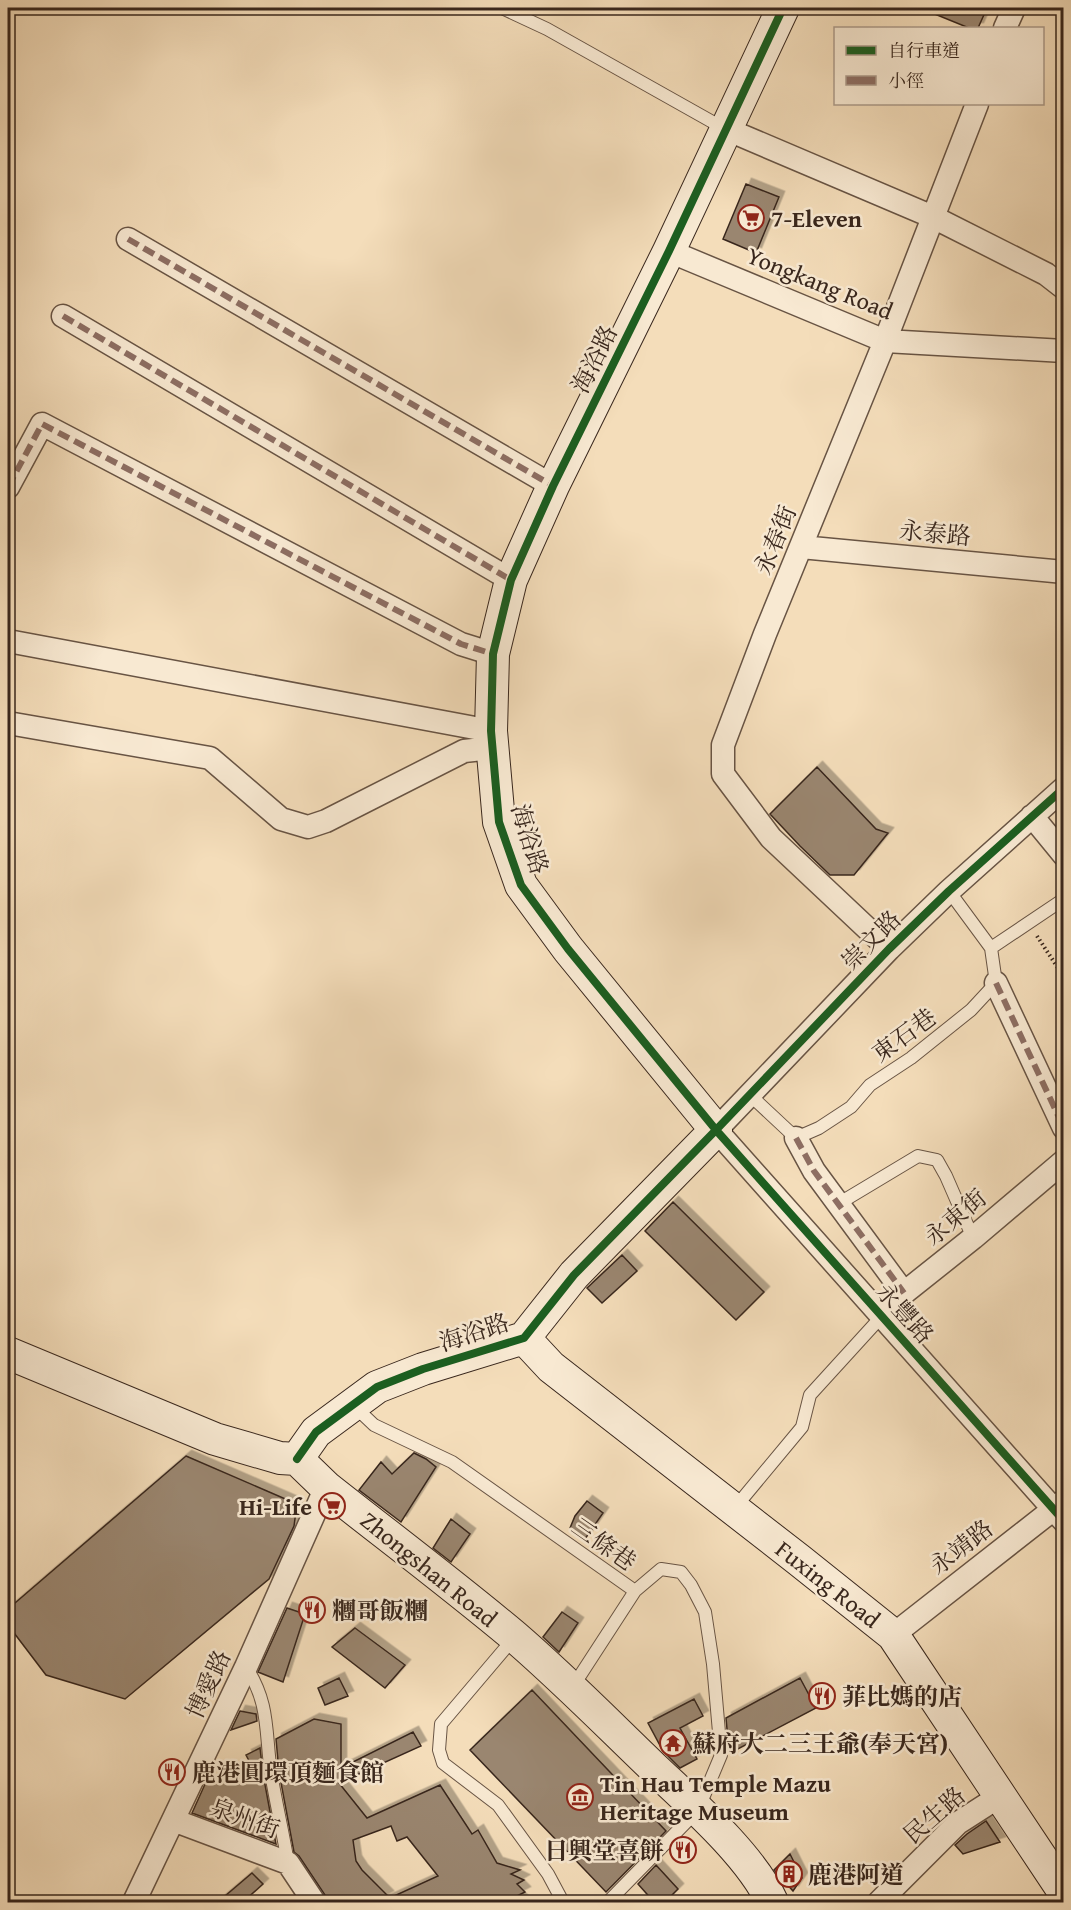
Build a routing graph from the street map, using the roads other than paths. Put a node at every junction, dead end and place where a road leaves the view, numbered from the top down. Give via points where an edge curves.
1 (502, 8) edge
2 (783, 8) edge
3 (1014, 8) edge
4 (1005, 27) edge
5 (976, 105) edge
6 (726, 129) junction
7 (933, 218) junction
8 (128, 239) dead end
9 (669, 251) junction
10 (1064, 288) edge
11 (63, 316) dead end
12 (885, 341) junction
13 (1064, 351) edge
14 (553, 486) junction
15 (8, 487) edge
16 (801, 548) junction
17 (1064, 572) edge
18 (511, 580) junction
19 (8, 641) edge
20 (493, 654) junction
21 (8, 723) edge
22 (492, 740) junction
23 (1064, 788) edge
24 (1032, 816) junction
25 (1064, 855) edge
26 (949, 891) junction
27 (1064, 899) edge
28 (991, 948) junction
29 (889, 949) junction
30 (996, 983) junction
31 (750, 1095) junction
32 (1064, 1128) edge
33 (717, 1130) junction
34 (796, 1138) junction
35 (1064, 1161) edge
36 (838, 1204) junction
37 (973, 1238) junction
38 (904, 1293) junction
39 (882, 1316) junction
40 (524, 1338) junction
41 (8, 1353) edge
42 (353, 1405) junction
43 (297, 1459) junction
44 (326, 1486) junction
45 (733, 1510) junction
46 (1060, 1510) edge
47 (635, 1592) junction
48 (892, 1635) junction
49 (515, 1637) junction
50 (246, 1667) junction
51 (571, 1690) junction
52 (1000, 1796) junction
53 (698, 1810) junction
54 (173, 1820) junction
55 (288, 1863) junction
56 (1064, 1892) edge
57 (141, 1896) edge
58 (314, 1902) edge
59 (563, 1902) edge
60 (608, 1902) edge
61 (771, 1902) edge
62 (879, 1902) edge

1 - 6 lane
2 - 6 street, 海浴路
3 - 4 street
5 - 7 street, 永春街
6 - 7 street
6 - 9 street, 海浴路
7 - 10 street via 1046,274
7 - 12 street, 永春街
8 - 14 street
9 - 12 street, Yongkang Road
9 - 14 street, 海浴路
11 - 18 street
12 - 13 street, Yongkang Road
12 - 16 street, 永春街
14 - 18 street, 海浴路
15 - 20 street via 42,424 461,644
16 - 17 street, 永泰路
16 - 29 street, 永春街 via 723,745 723,774 771,838
18 - 20 street, 海浴路
19 - 22 street
20 - 22 street, 海浴路
21 - 22 street via 210,758 281,819 308,827
22 - 33 street, 海浴路 via 499,822 521,885 568,949
23 - 24 street, 崇文路
24 - 25 street
24 - 26 street, 崇文路
26 - 28 lane
26 - 29 street, 崇文路
27 - 28 lane
28 - 30 lane
29 - 31 street, 崇文路
30 - 32 street
30 - 34 lane, 東石巷 via 971,1010 870,1085 851,1107
31 - 33 street, 崇文路
31 - 34 lane
33 - 39 street, 永豐路
33 - 40 street, 海浴路 via 574,1275
34 - 36 street
35 - 37 street, 永東街
36 - 37 lane via 918,1156 937,1160
36 - 38 street
37 - 38 street, 永東街
38 - 39 street, 永東街
39 - 45 lane via 810,1395 802,1427
39 - 46 street, 永豐路
40 - 42 street, 海浴路 via 377,1387
40 - 45 street, Fuxing Road via 551,1367
41 - 43 street via 215,1439 280,1458
42 - 43 street, 海浴路 via 316,1432
42 - 47 lane, 三條巷 via 374,1425 452,1462
43 - 44 street, Zhongshan Road
44 - 49 street, Zhongshan Road
44 - 50 street, 博愛路
45 - 48 street, Fuxing Road
46 - 48 street, 永靖路
47 - 51 lane
47 - 53 lane, 三條巷 via 661,1569 681,1572 705,1612 721,1755
48 - 52 street, Fuxing Road
49 - 51 street, Zhongshan Road
49 - 59 lane via 441,1724 439,1750 443,1763 498,1805 548,1874
50 - 54 street, 博愛路
50 - 55 lane via 266,1712 271,1772
51 - 53 street, Zhongshan Road
52 - 56 street, Fuxing Road
52 - 62 street, 民生路 via 958,1823
53 - 60 lane
53 - 61 street, Zhongshan Road via 741,1857 766,1889
54 - 55 street, 泉州街
54 - 57 street, 博愛路
55 - 58 street, 泉州街

